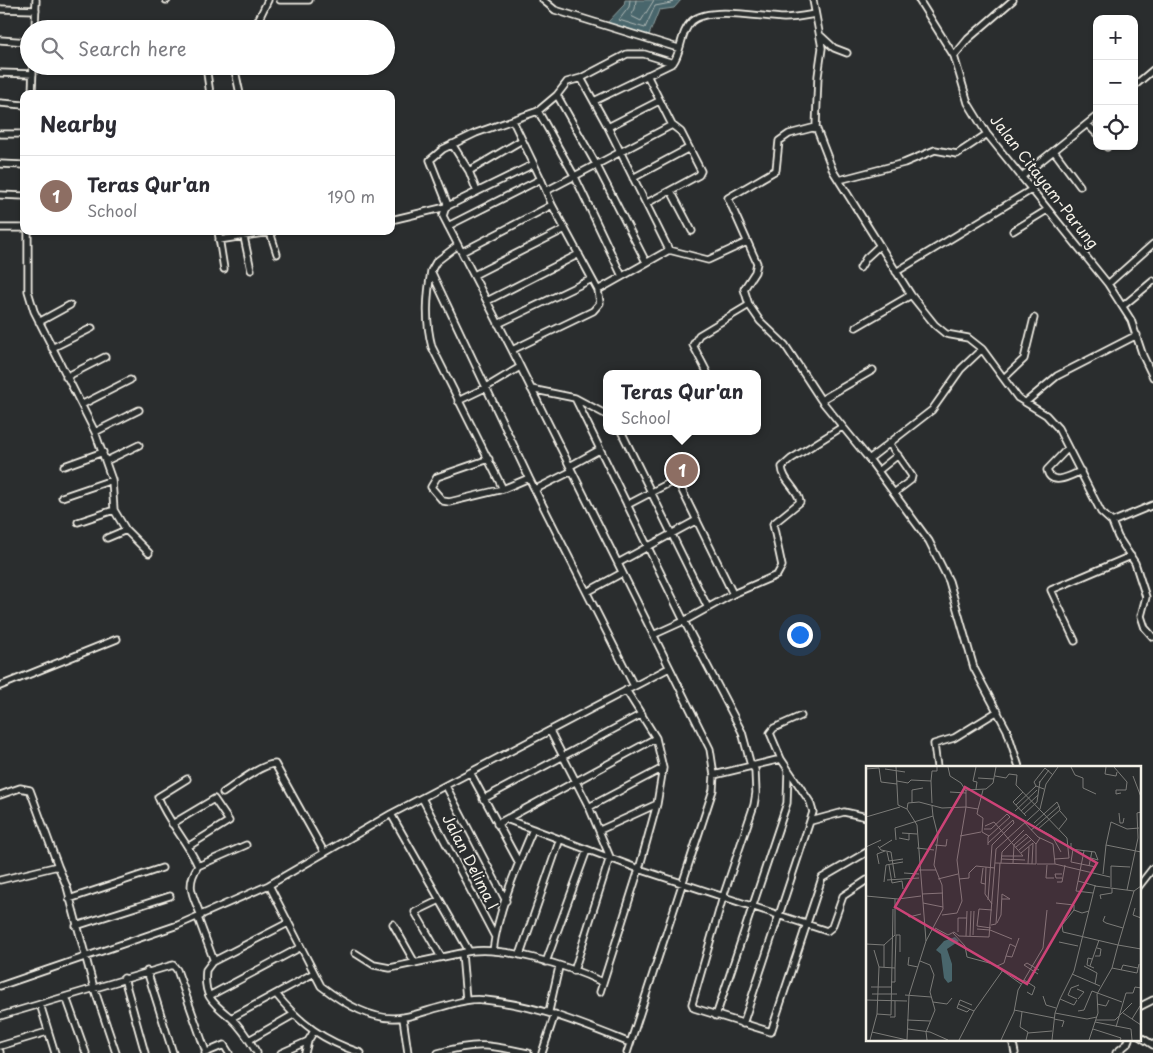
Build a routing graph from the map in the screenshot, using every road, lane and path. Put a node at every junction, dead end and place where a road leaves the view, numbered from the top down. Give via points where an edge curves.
1 (36, 0) edge
2 (268, 0) edge
3 (280, 0) edge
4 (309, 0) edge
5 (543, 0) edge
6 (813, 0) edge
7 (918, 0) edge
8 (1013, 0) edge
9 (0, 9) edge
10 (36, 10) junction
11 (815, 14) junction
12 (35, 20) edge
13 (258, 20) edge
14 (820, 35) junction
15 (0, 40) edge
16 (20, 41) edge
17 (678, 48) junction
18 (847, 53) dead end
19 (954, 56) junction
20 (673, 63) junction
21 (1153, 70) edge
22 (0, 73) edge
23 (20, 74) edge
24 (33, 75) edge
25 (207, 75) edge
26 (236, 75) edge
27 (647, 76) junction
28 (581, 78) junction
29 (1138, 83) edge
30 (32, 90) edge
31 (209, 90) edge
32 (239, 90) edge
33 (557, 95) junction
34 (594, 101) junction
35 (659, 101) junction
36 (0, 103) edge
37 (20, 105) edge
38 (538, 110) junction
39 (1093, 119) edge
40 (513, 121) junction
41 (1087, 124) junction
42 (672, 126) junction
43 (608, 127) junction
44 (816, 127) junction
45 (1093, 130) edge
46 (0, 134) edge
47 (20, 134) edge
48 (987, 134) junction
49 (522, 140) junction
50 (452, 144) junction
51 (689, 148) junction
52 (1054, 151) junction
53 (621, 153) junction
54 (0, 164) edge
55 (534, 164) junction
56 (20, 165) edge
57 (597, 166) junction
58 (469, 171) junction
59 (575, 177) junction
60 (541, 178) junction
61 (633, 178) junction
62 (1022, 178) junction
63 (839, 180) junction
64 (1080, 186) dead end
65 (548, 190) junction
66 (1031, 190) junction
67 (671, 191) junction
68 (477, 192) junction
69 (0, 195) edge
70 (20, 196) edge
71 (647, 203) junction
72 (552, 205) junction
73 (446, 207) junction
74 (1047, 210) junction
75 (395, 219) edge
76 (448, 226) junction
77 (0, 228) edge
78 (20, 228) edge
79 (565, 229) junction
80 (692, 231) dead end
81 (1013, 231) dead end
82 (28, 235) edge
83 (218, 235) edge
84 (254, 235) edge
85 (271, 235) edge
86 (244, 237) junction
87 (219, 240) junction
88 (747, 242) junction
89 (458, 244) junction
90 (1153, 244) edge
91 (879, 246) junction
92 (669, 250) junction
93 (462, 252) junction
94 (277, 254) dead end
95 (579, 254) junction
96 (646, 262) junction
97 (224, 268) dead end
98 (860, 268) dead end
99 (251, 270) dead end
100 (431, 271) junction
101 (896, 272) junction
102 (474, 275) junction
103 (622, 276) junction
104 (592, 279) junction
105 (1153, 280) edge
106 (1108, 284) junction
107 (598, 290) junction
108 (911, 295) junction
109 (487, 301) junction
110 (70, 305) dead end
111 (749, 305) junction
112 (1123, 306) junction
113 (1034, 318) dead end
114 (39, 322) junction
115 (498, 324) junction
116 (856, 327) dead end
117 (92, 328) dead end
118 (1137, 334) junction
119 (52, 348) junction
120 (982, 349) junction
121 (512, 350) junction
122 (105, 357) dead end
123 (520, 366) junction
124 (706, 370) edge
125 (873, 370) dead end
126 (66, 377) junction
127 (1004, 378) junction
128 (1153, 378) edge
129 (130, 380) dead end
130 (485, 388) junction
131 (531, 389) junction
132 (575, 398) junction
133 (821, 400) junction
134 (458, 401) junction
135 (1026, 402) junction
136 (83, 404) junction
137 (139, 410) dead end
138 (603, 412) edge
139 (842, 427) junction
140 (95, 432) junction
141 (623, 435) edge
142 (889, 443) junction
143 (138, 445) dead end
144 (1068, 448) junction
145 (599, 450) junction
146 (103, 452) junction
147 (898, 455) junction
148 (488, 459) junction
149 (869, 459) junction
150 (106, 461) junction
151 (64, 466) dead end
152 (571, 468) junction
153 (878, 471) junction
154 (1081, 471) junction
155 (529, 478) junction
156 (112, 480) junction
157 (503, 489) junction
158 (536, 489) junction
159 (652, 492) junction
160 (894, 493) junction
161 (62, 497) dead end
162 (627, 505) junction
163 (1153, 505) edge
164 (114, 510) junction
165 (697, 520) junction
166 (78, 522) dead end
167 (1112, 522) junction
168 (126, 530) junction
169 (673, 534) junction
170 (107, 538) dead end
171 (648, 548) junction
172 (149, 554) dead end
173 (1131, 556) junction
174 (618, 563) junction
175 (622, 572) junction
176 (587, 592) junction
177 (733, 594) junction
178 (708, 608) junction
179 (684, 621) junction
180 (653, 635) junction
181 (1153, 638) edge
182 (117, 639) dead end
183 (1075, 641) dead end
184 (669, 668) junction
185 (0, 686) edge
186 (634, 686) junction
187 (626, 690) junction
188 (998, 711) junction
189 (642, 714) junction
190 (801, 716) dead end
191 (550, 731) junction
192 (656, 738) junction
193 (562, 756) junction
194 (781, 759) junction
195 (752, 766) junction
196 (937, 766) edge
197 (1019, 766) edge
198 (663, 768) junction
199 (788, 769) junction
200 (471, 774) junction
201 (714, 775) junction
202 (187, 779) dead end
203 (575, 781) junction
204 (446, 786) junction
205 (223, 793) dead end
206 (0, 795) edge
207 (422, 798) junction
208 (483, 798) junction
209 (657, 804) junction
210 (589, 807) junction
211 (391, 814) junction
212 (866, 817) edge
213 (506, 819) junction
214 (811, 821) junction
215 (172, 824) junction
216 (497, 824) junction
217 (533, 829) junction
218 (600, 830) junction
219 (560, 838) junction
220 (246, 845) dead end
221 (189, 846) junction
222 (587, 850) junction
223 (324, 852) junction
224 (866, 853) edge
225 (610, 857) junction
226 (519, 863) junction
227 (58, 866) junction
228 (198, 866) junction
229 (162, 868) dead end
230 (1153, 868) edge
231 (639, 870) junction
232 (0, 880) edge
233 (866, 881) edge
234 (682, 884) junction
235 (1140, 885) edge
236 (269, 886) junction
237 (170, 896) dead end
238 (723, 897) junction
239 (69, 899) junction
240 (440, 900) junction
241 (506, 901) junction
242 (752, 908) junction
243 (777, 916) junction
244 (198, 918) junction
245 (288, 923) junction
246 (393, 924) dead end
247 (805, 925) junction
248 (76, 926) junction
249 (495, 937) junction
250 (301, 947) junction
251 (469, 951) junction
252 (493, 951) junction
253 (355, 953) dead end
254 (462, 953) junction
255 (520, 955) junction
256 (441, 957) junction
257 (85, 958) junction
258 (214, 961) junction
259 (546, 962) junction
260 (415, 963) junction
261 (559, 967) junction
262 (147, 971) junction
263 (574, 971) junction
264 (314, 973) junction
265 (124, 978) junction
266 (602, 982) junction
267 (0, 986) edge
268 (94, 988) junction
269 (600, 992) dead end
270 (276, 994) junction
271 (209, 996) junction
272 (66, 997) junction
273 (466, 999) junction
274 (1153, 1000) edge
275 (40, 1004) junction
276 (1140, 1006) edge
277 (549, 1011) junction
278 (556, 1014) junction
279 (293, 1015) junction
280 (0, 1016) edge
281 (716, 1016) junction
282 (231, 1018) junction
283 (403, 1018) junction
284 (744, 1024) junction
285 (314, 1031) junction
286 (47, 1032) junction
287 (1140, 1037) edge
288 (250, 1040) junction
289 (1012, 1040) edge
290 (1128, 1040) edge
291 (308, 1041) junction
292 (630, 1043) junction
293 (485, 1044) junction
294 (337, 1045) junction
295 (1153, 1045) edge
296 (0, 1046) edge
297 (453, 1051) edge
298 (514, 1052) edge
299 (55, 1053) edge
300 (86, 1053) edge
301 (116, 1053) edge
302 (145, 1053) edge
303 (173, 1053) edge
304 (206, 1053) edge
305 (229, 1053) edge
306 (257, 1053) edge
307 (281, 1053) edge
308 (305, 1053) edge
309 (334, 1053) edge
310 (361, 1053) edge
311 (408, 1053) edge
312 (438, 1053) edge
313 (482, 1053) edge
314 (528, 1053) edge
315 (542, 1053) edge
316 (626, 1053) edge
317 (1015, 1053) edge
318 (1116, 1053) edge

1 - 10 street
2 - 13 street
3 - 4 street
5 - 17 street via 564,13
6 - 11 street
7 - 19 street, Jalan Citayam-Parung
8 - 19 street via 968,39
9 - 10 street
10 - 12 street
11 - 14 street
11 - 17 street via 785,18 700,16 690,24
14 - 18 street via 834,48
14 - 44 street via 822,48
15 - 16 street
17 - 20 street
19 - 48 street, Jalan Citayam-Parung via 968,102
20 - 27 street
20 - 28 street via 630,53
21 - 29 street
22 - 23 street
24 - 30 street
25 - 31 street
26 - 32 street
27 - 34 street
27 - 35 street
28 - 33 street via 567,82
28 - 34 street
33 - 38 street
33 - 57 street
34 - 43 street
35 - 42 street
35 - 43 street
36 - 37 street
38 - 40 street
38 - 59 street
39 - 41 street
40 - 49 street
40 - 50 street via 495,125
41 - 45 street
41 - 52 street
42 - 51 street via 681,132
42 - 53 street
43 - 53 street
44 - 63 street
44 - 88 street via 783,138 777,146 776,170 728,198
46 - 47 street
48 - 62 street, Jalan Citayam-Parung
48 - 63 street via 957,154 935,150 899,164
49 - 55 street
49 - 58 street
50 - 58 street
50 - 73 street via 434,156 430,164 446,198
51 - 61 street
51 - 67 street via 700,173
52 - 62 street
52 - 64 street
53 - 57 street
53 - 61 street
54 - 56 street
55 - 60 street
55 - 68 street
57 - 59 street
57 - 96 street
58 - 68 street
59 - 65 street
59 - 103 street
60 - 65 street
60 - 76 street
61 - 71 street
62 - 66 street, Jalan Citayam-Parung
63 - 91 street
65 - 72 street
66 - 74 street, Jalan Citayam-Parung
66 - 101 street
67 - 71 street
67 - 80 street
68 - 73 street
69 - 70 street
71 - 92 street
72 - 79 street
72 - 93 street
73 - 75 street
73 - 76 street via 443,216
74 - 81 street
74 - 106 street, Jalan Citayam-Parung
76 - 89 street
77 - 78 street
79 - 95 street
79 - 102 street
82 - 114 street via 28,291
83 - 87 street
84 - 86 street
85 - 94 street
86 - 87 street
86 - 99 street
87 - 97 street
88 - 92 street via 708,260
88 - 111 street via 758,267 744,289
89 - 93 street
89 - 100 street via 436,262
90 - 106 street
91 - 98 street
91 - 101 street
92 - 96 street
93 - 102 street
95 - 104 street
95 - 109 street
96 - 103 street
100 - 130 street
100 - 134 street via 426,298 428,334
101 - 108 street
102 - 109 street
103 - 107 street
104 - 107 street
104 - 115 street
105 - 112 street
106 - 112 street, Jalan Citayam-Parung
107 - 121 street via 600,303 593,311
108 - 116 street
108 - 120 street via 942,332 968,338
109 - 115 street
110 - 114 street
111 - 124 street via 694,341
111 - 133 street via 760,321 785,345
112 - 118 street, Jalan Citayam-Parung
113 - 127 street via 1024,359
114 - 119 street
115 - 121 street
117 - 119 street
118 - 128 street, Jalan Citayam-Parung
118 - 135 street via 1057,376
119 - 126 street
120 - 127 street
120 - 142 street via 961,369 932,410
121 - 123 street
122 - 126 street
123 - 130 street
123 - 131 street
125 - 133 street
126 - 136 street
127 - 135 street via 1018,398
129 - 136 street
130 - 134 street
130 - 155 street
131 - 132 street
131 - 152 street
132 - 138 street
132 - 145 street
133 - 139 street
134 - 148 street
135 - 144 street via 1051,420
136 - 140 street
137 - 140 street
139 - 149 street
139 - 177 street via 782,467 784,478 800,502 774,524 782,566 777,575
140 - 146 street
141 - 159 street
142 - 147 street
142 - 149 street
143 - 150 street
144 - 154 street
144 - 154 street via 1047,470 1048,474 1058,480
145 - 152 street
145 - 162 street
146 - 150 street
146 - 151 street
147 - 153 street
147 - 160 street via 912,478
148 - 157 street
148 - 157 street via 437,477 431,487 443,501 449,502
149 - 153 street
150 - 156 street
152 - 158 street
152 - 174 street
153 - 160 street
154 - 167 street via 1101,512
155 - 157 street
155 - 158 street
156 - 161 street
156 - 164 street
158 - 176 street
159 - 162 street
159 - 165 street via 673,481 678,482
159 - 169 street
160 - 188 street via 929,541 949,582 974,668
162 - 171 street
163 - 167 street
164 - 166 street
164 - 168 street
165 - 169 street
165 - 177 street
167 - 173 street
168 - 170 street
168 - 172 street
169 - 171 street
169 - 178 street
171 - 174 street
171 - 179 street
173 - 181 street via 1146,593 1141,616
173 - 183 street via 1051,590
174 - 175 street
175 - 176 street
175 - 180 street
176 - 186 street
177 - 178 street
178 - 179 street
179 - 180 street
179 - 195 street via 742,732
180 - 184 street
182 - 185 street
184 - 186 street
184 - 201 street via 710,749
186 - 187 street
187 - 189 street
187 - 191 street
188 - 196 street via 954,738 934,744
188 - 197 street
189 - 192 street
189 - 193 street
190 - 194 street via 771,730
191 - 193 street
191 - 200 street
192 - 198 street
192 - 203 street
193 - 203 street
193 - 208 street
194 - 195 street
194 - 199 street
195 - 201 street
195 - 238 street via 756,799
198 - 209 street
198 - 210 street
199 - 214 street via 813,806
199 - 242 street via 787,803
200 - 204 street
200 - 208 street
201 - 234 street via 713,790
202 - 215 street via 158,798
203 - 210 street
203 - 213 street
204 - 207 street
204 - 241 street
205 - 223 street via 259,770 275,764
206 - 227 street via 20,788 30,790
207 - 211 street
207 - 249 street, Jalan Delima I
208 - 216 street
209 - 218 street
209 - 231 street
210 - 218 street
211 - 223 street
211 - 240 street
212 - 214 street via 844,812
213 - 216 street
213 - 217 street
214 - 243 street
215 - 221 street
215 - 221 street via 214,800 229,821
216 - 226 street
217 - 219 street
217 - 226 street
218 - 225 street
219 - 222 street
219 - 255 street
220 - 228 street
221 - 228 street
222 - 225 street
222 - 259 street
223 - 236 street
224 - 247 street via 822,878
225 - 231 street
225 - 263 street
226 - 241 street
227 - 232 street
227 - 239 street
228 - 244 street via 191,876 190,889
229 - 239 street
230 - 235 street
231 - 234 street
231 - 266 street
233 - 247 street via 841,900 830,930
234 - 238 street
234 - 292 street
236 - 244 street
236 - 245 street
237 - 248 street
238 - 242 street
238 - 281 street via 692,1004 696,1010
239 - 248 street
240 - 251 street
240 - 256 street via 415,912
241 - 249 street
242 - 243 street
242 - 281 street
243 - 247 street
243 - 284 street
244 - 257 street
244 - 258 street
245 - 250 street
245 - 258 street
246 - 260 street
247 - 284 street via 773,1030 768,1032
248 - 257 street
249 - 252 street
250 - 264 street
250 - 271 street
251 - 252 street
251 - 254 street
252 - 255 street
253 - 260 street via 384,968
254 - 256 street
254 - 273 street
255 - 259 street
256 - 260 street
257 - 267 street
257 - 268 street
258 - 271 street via 206,970
259 - 261 street
261 - 263 street
261 - 277 street
262 - 265 street
262 - 303 street
262 - 304 street via 173,964 176,968
263 - 266 street
264 - 270 street
264 - 283 street via 321,986 347,1004 375,1015
265 - 268 street
265 - 302 street
266 - 269 street
268 - 272 street
268 - 301 street
270 - 279 street
270 - 282 street
271 - 282 street
272 - 275 street
272 - 300 street
273 - 277 street
273 - 283 street
274 - 276 street
275 - 280 street
275 - 286 street
277 - 278 street
278 - 292 street
278 - 315 street
279 - 285 street
279 - 288 street
281 - 284 street
282 - 288 street
283 - 311 street
285 - 291 street
285 - 294 street
286 - 296 street
286 - 299 street
287 - 295 street
288 - 306 street
289 - 317 street
290 - 318 street
291 - 307 street
291 - 308 street
292 - 316 street
293 - 297 street
293 - 298 street
293 - 313 street
294 - 309 street
294 - 310 street
297 - 312 street
298 - 314 street
304 - 305 street via 224,1045

